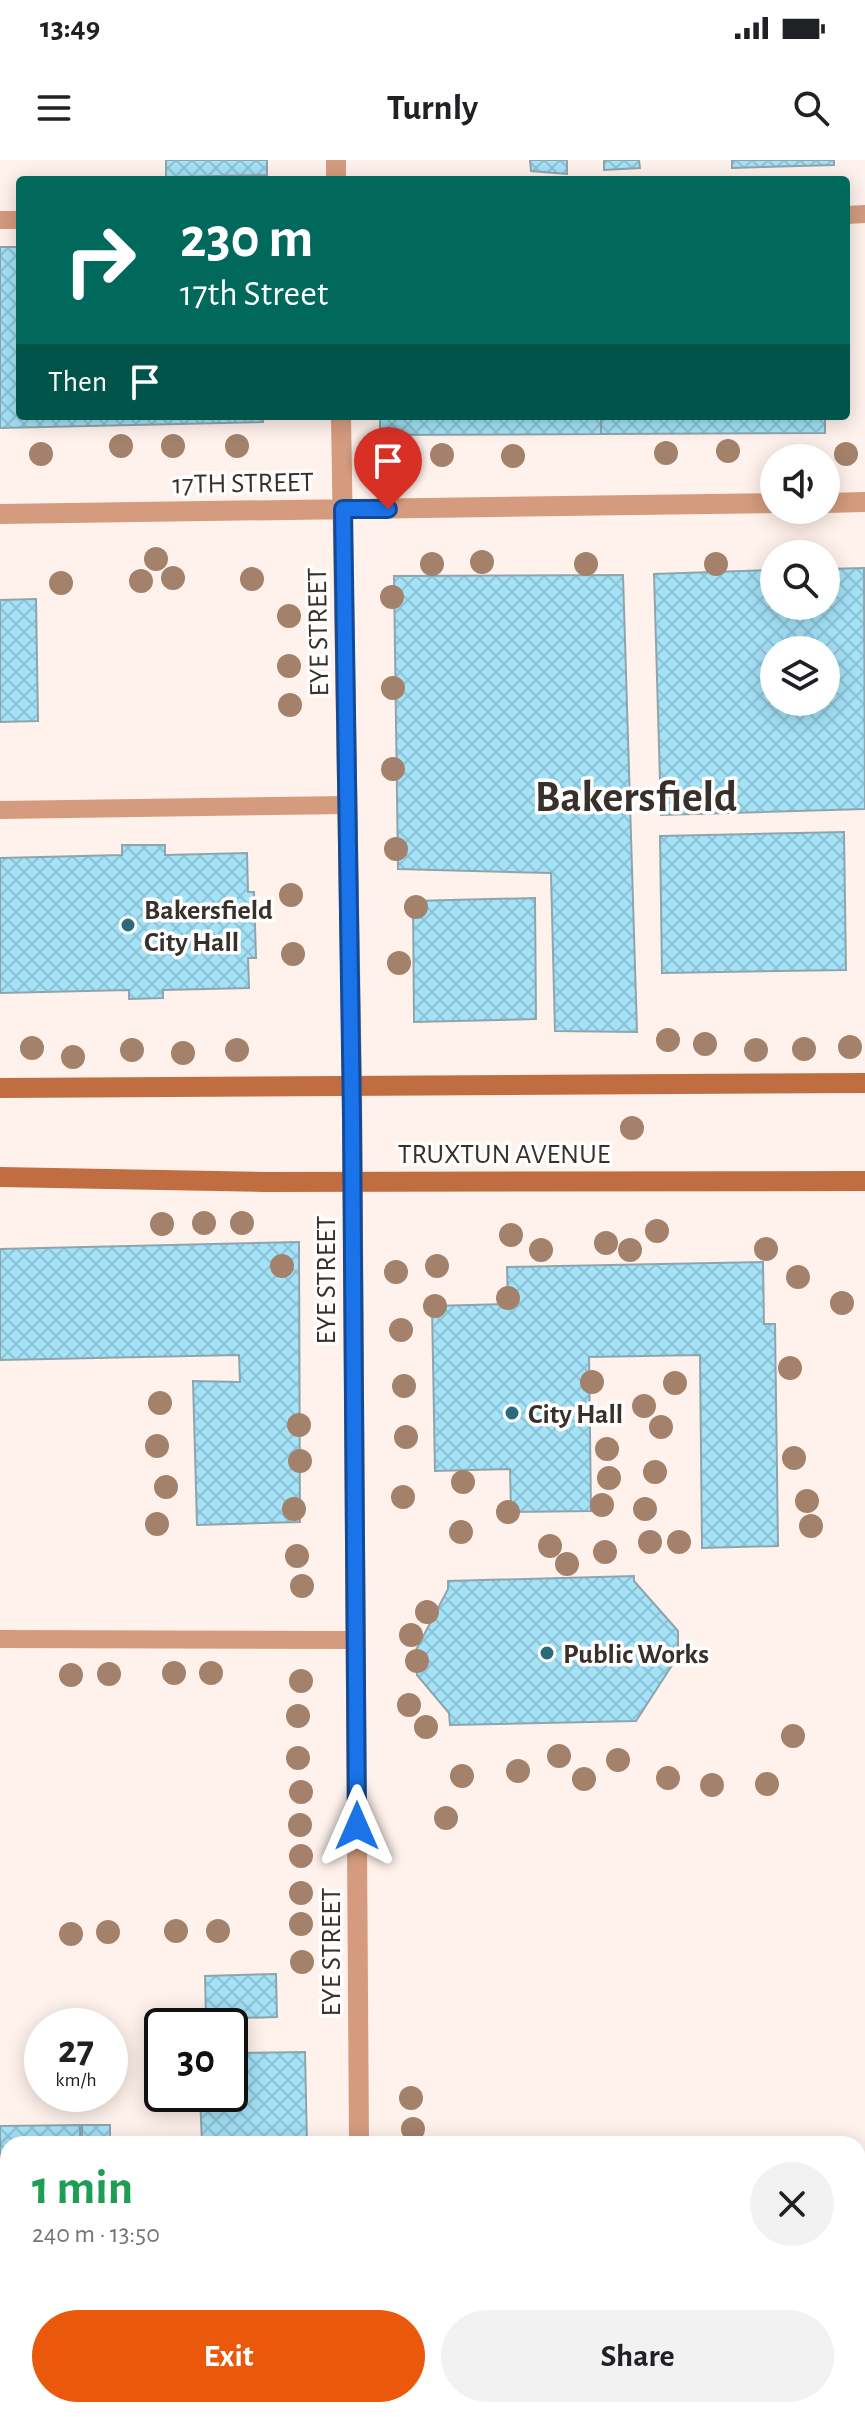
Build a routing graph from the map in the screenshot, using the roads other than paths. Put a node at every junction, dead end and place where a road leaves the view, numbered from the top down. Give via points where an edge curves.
1 (341, 420) edge
2 (865, 502) edge
3 (760, 503) edge
4 (840, 503) edge
5 (343, 509) junction
6 (0, 514) edge
7 (347, 805) junction
8 (0, 810) edge
9 (865, 1083) edge
10 (352, 1087) junction
11 (0, 1088) edge
12 (0, 1177) edge
13 (353, 1181) junction
14 (865, 1181) edge
15 (0, 1639) edge
16 (356, 1640) junction
17 (359, 2136) edge

1 - 5 street, EYE STREET
2 - 4 street
3 - 5 street, 17TH STREET
5 - 6 street, 17TH STREET
5 - 7 street, EYE STREET
7 - 8 lane
7 - 10 street, EYE STREET
9 - 10 main road
10 - 11 main road
10 - 13 street, EYE STREET
12 - 13 main road, TRUXTUN AVENUE
13 - 14 main road, TRUXTUN AVENUE
13 - 16 street, EYE STREET
15 - 16 lane
16 - 17 street, EYE STREET

